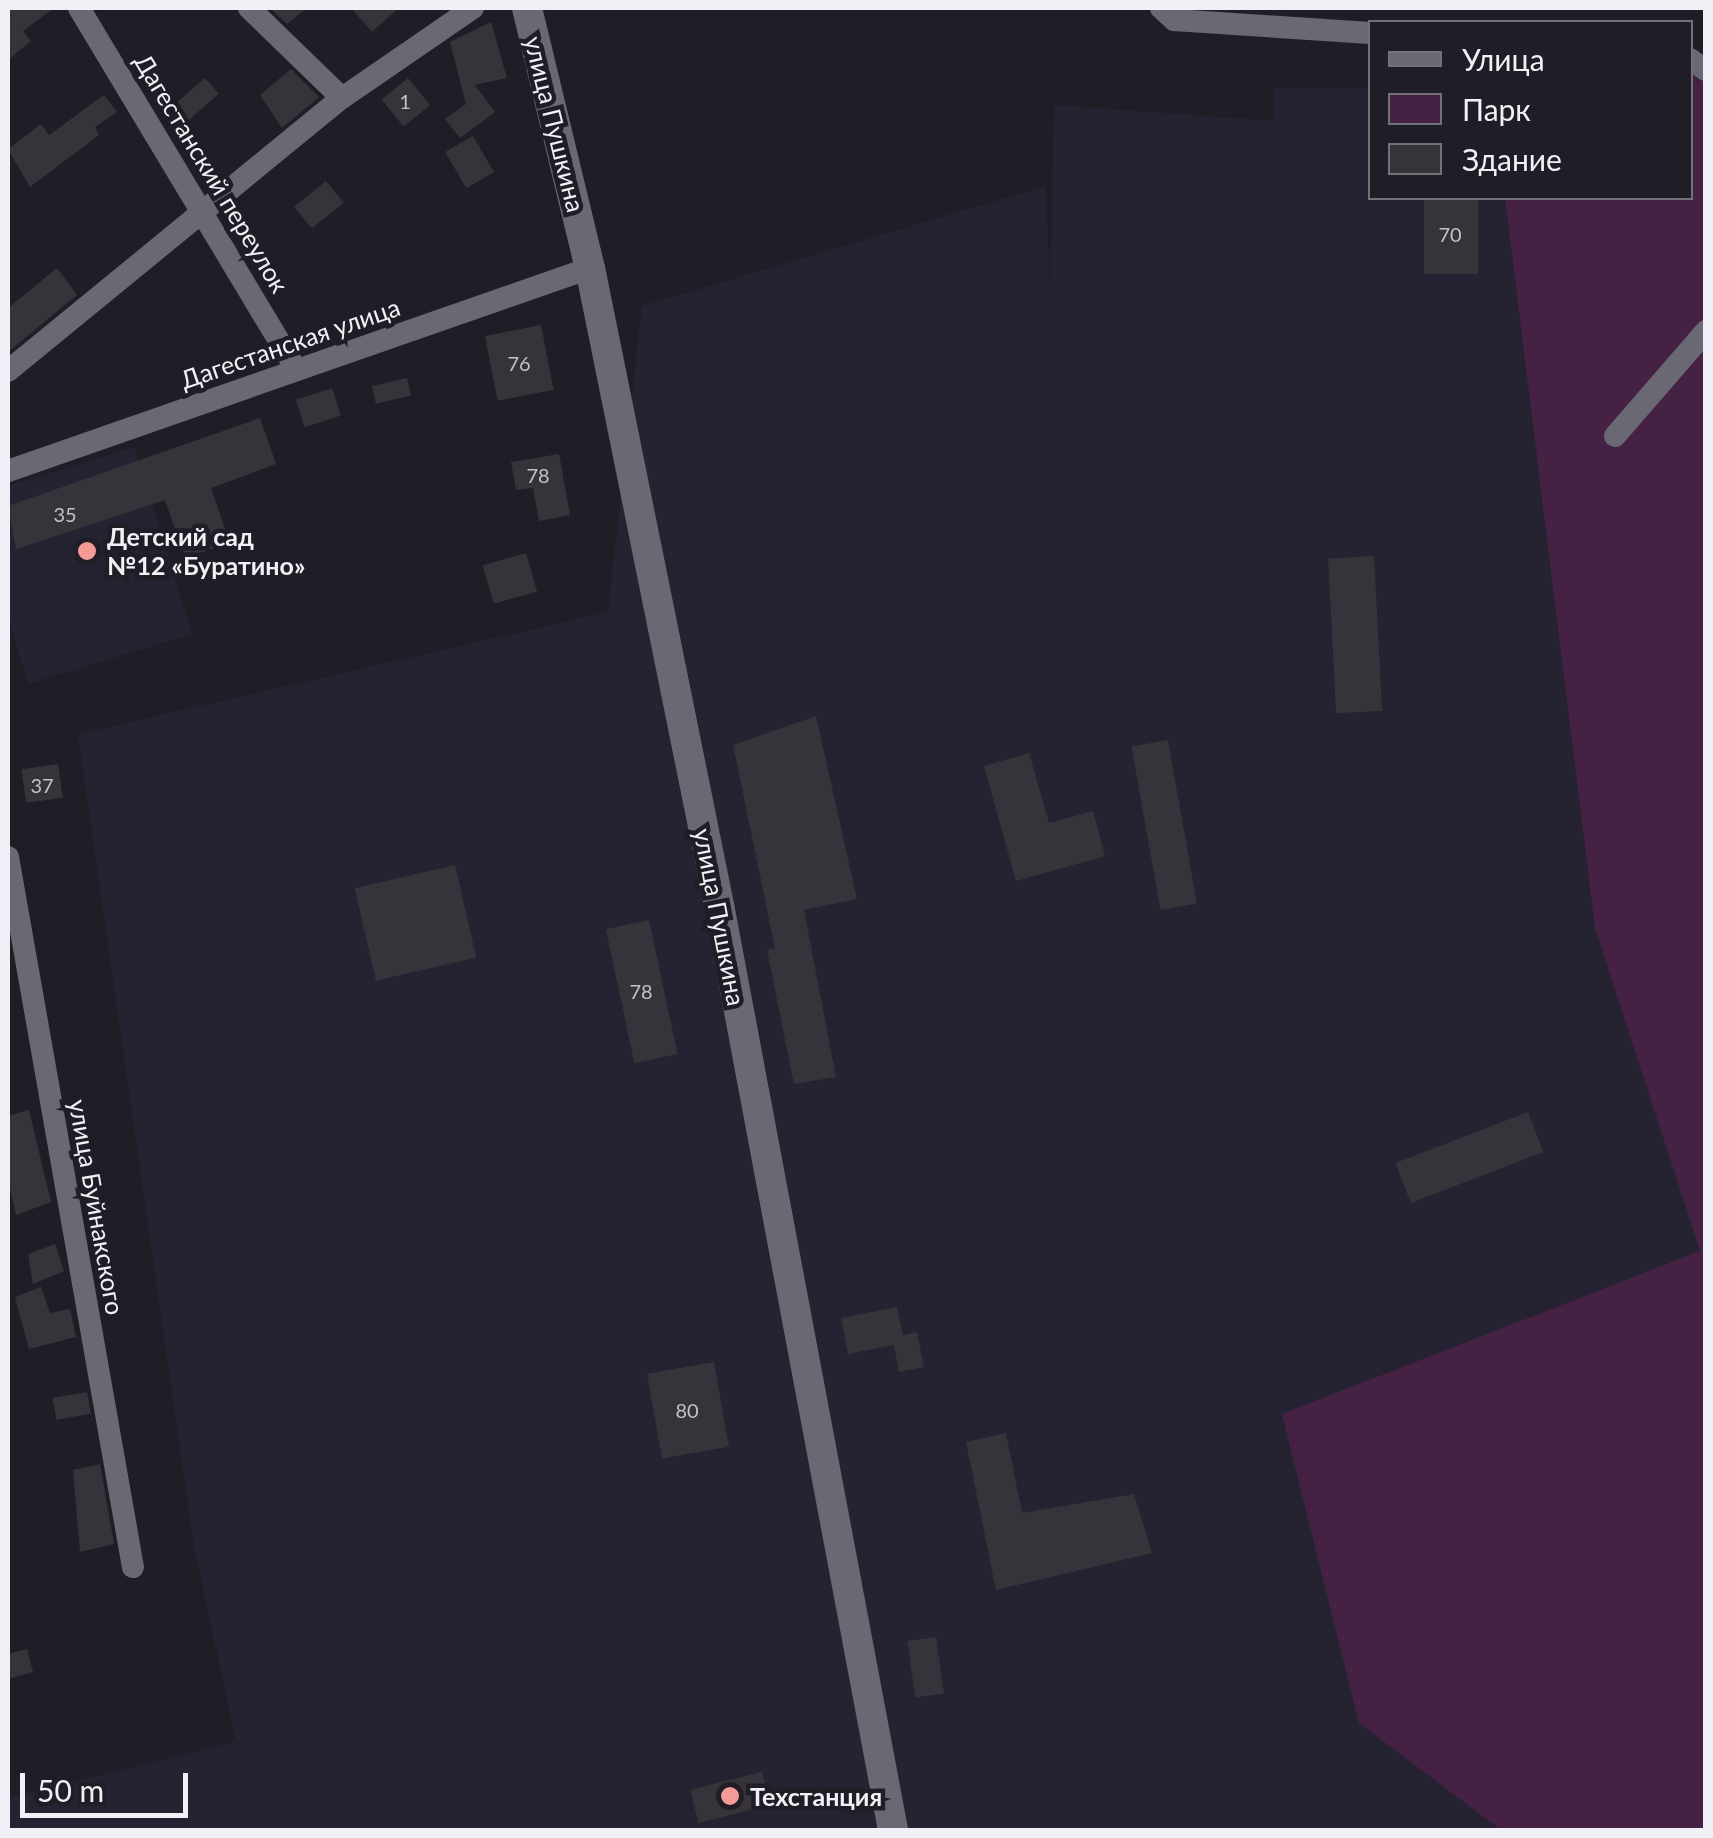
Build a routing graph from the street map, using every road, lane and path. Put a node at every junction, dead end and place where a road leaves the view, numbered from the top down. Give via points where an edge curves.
1 (78, 8) edge
2 (249, 8) edge
3 (473, 8) edge
4 (526, 8) edge
5 (1161, 8) edge
6 (1368, 33) edge
7 (342, 98) junction
8 (204, 209) junction
9 (590, 268) junction
10 (1706, 332) edge
11 (296, 369) junction
12 (8, 372) edge
13 (1616, 436) dead end
14 (8, 470) edge
15 (8, 857) edge
16 (133, 1567) dead end
17 (893, 1830) edge

1 - 8 street, Дагестанский переулок
2 - 7 street
3 - 7 street
4 - 9 street, улица Пушкина
5 - 6 street via 1174,20
7 - 8 street
8 - 11 street, Дагестанский переулок
8 - 12 street
9 - 11 street, Дагестанская улица
9 - 17 street, улица Пушкина
10 - 13 street
11 - 14 street, Дагестанская улица
15 - 16 street, улица Буйнакского

